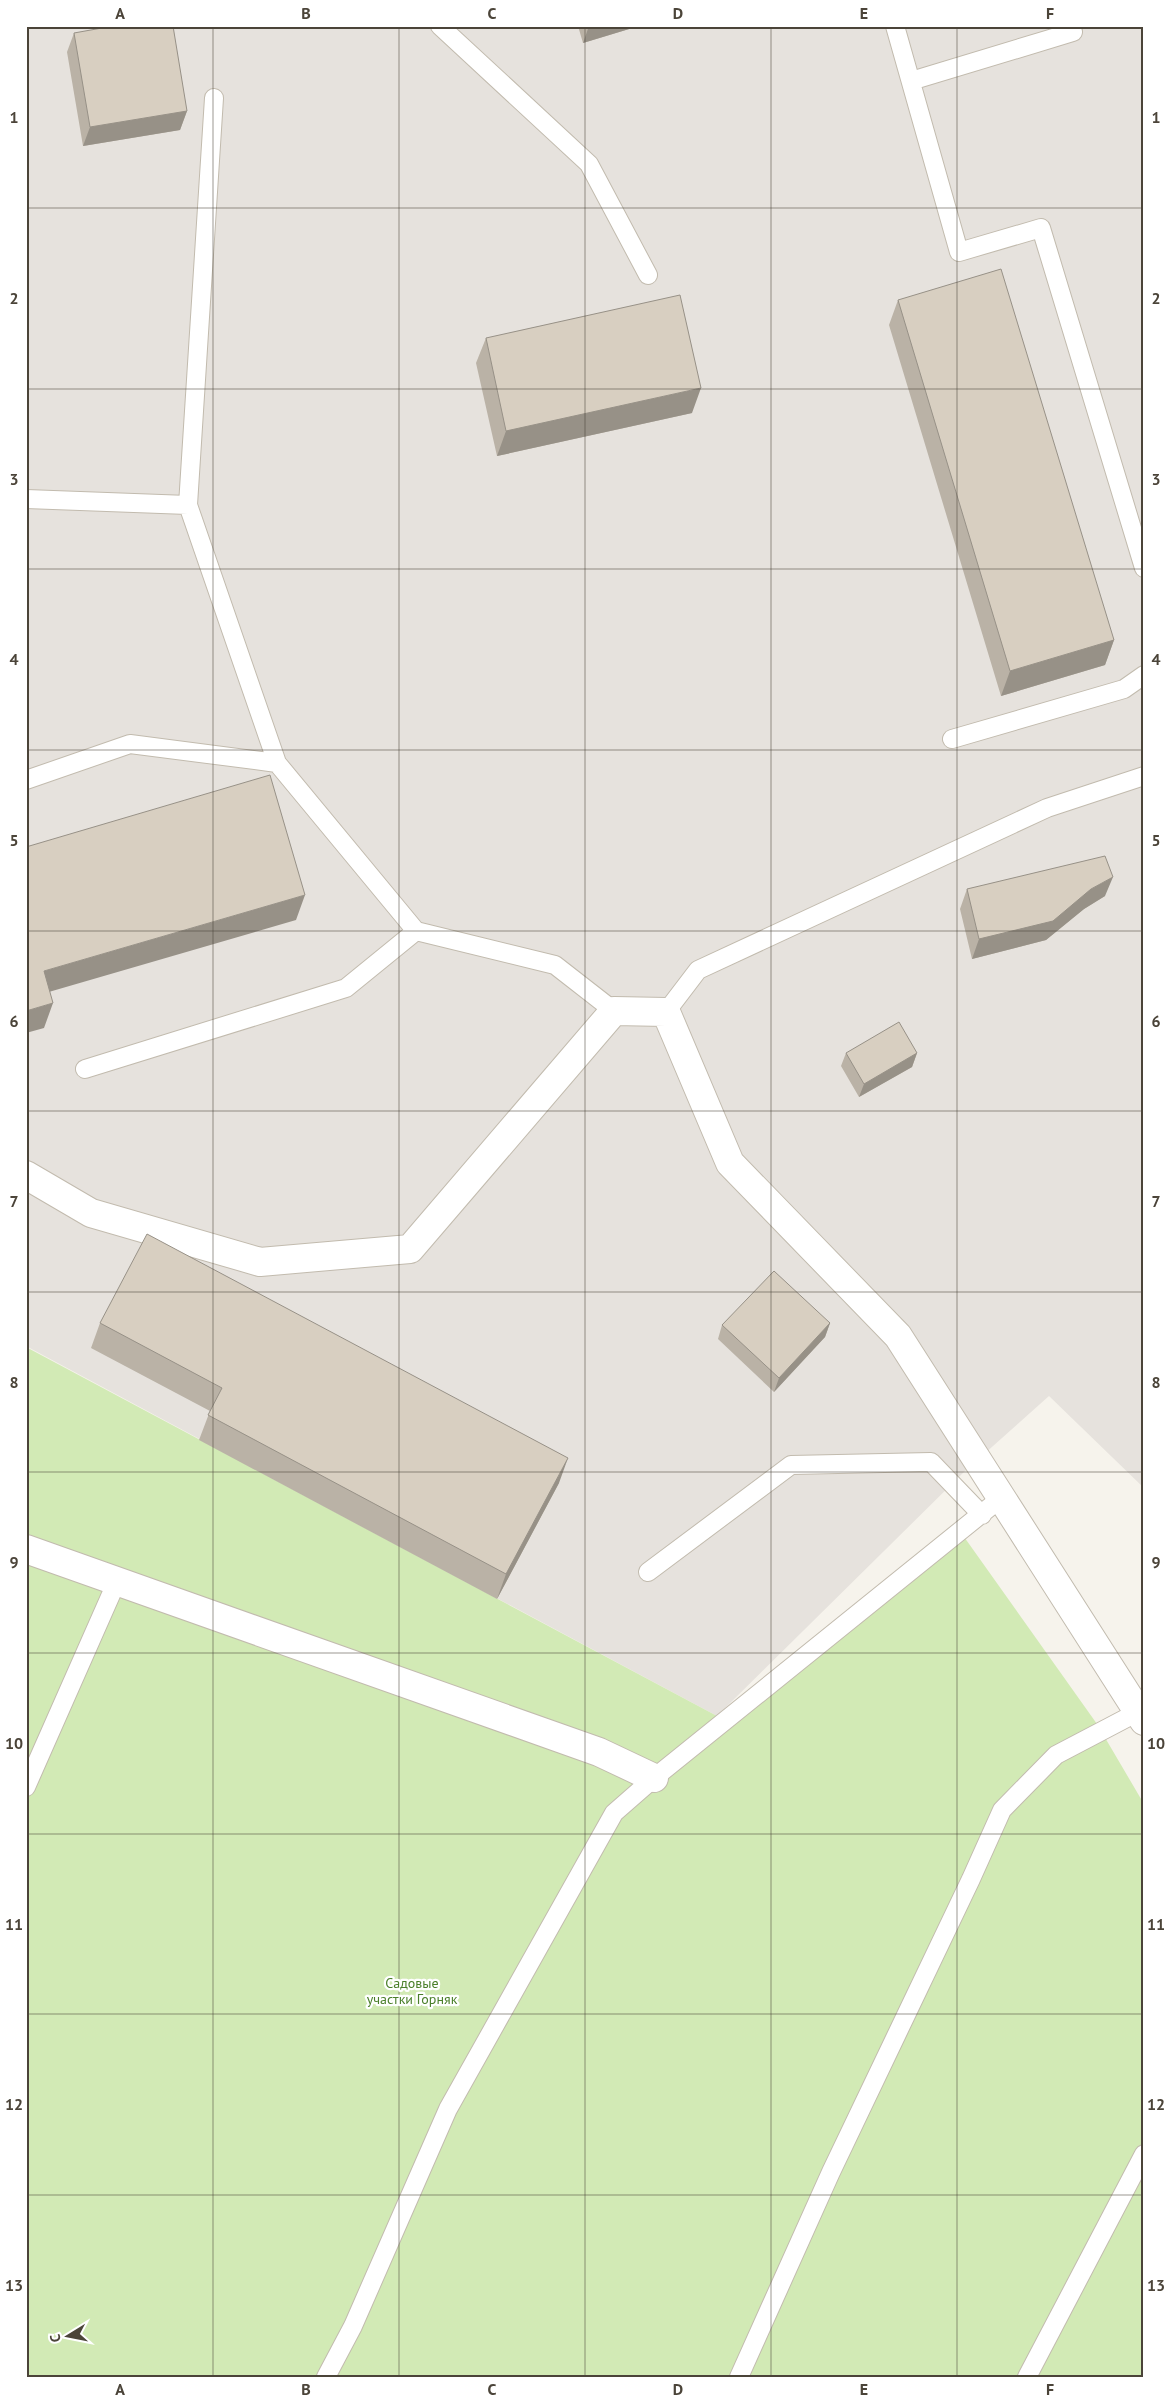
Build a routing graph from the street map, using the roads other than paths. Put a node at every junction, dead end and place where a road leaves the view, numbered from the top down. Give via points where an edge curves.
1 (440, 26) edge
2 (895, 26) edge
3 (1072, 32) dead end
4 (910, 81) junction
5 (214, 98) dead end
6 (648, 275) dead end
7 (26, 499) edge
8 (188, 505) junction
9 (1144, 568) edge
10 (1144, 675) edge
11 (952, 739) dead end
12 (277, 763) junction
13 (1144, 776) edge
14 (26, 780) edge
15 (416, 931) junction
16 (614, 1011) junction
17 (666, 1012) junction
18 (84, 1070) dead end
19 (26, 1175) edge
20 (992, 1507) junction
21 (26, 1549) edge
22 (648, 1572) dead end
23 (117, 1581) junction
24 (1141, 1716) edge
25 (654, 1778) junction
26 (26, 1787) edge
27 (1144, 2154) edge
28 (326, 2377) edge
29 (739, 2377) edge
30 (1027, 2377) edge

1 - 6 lane via 589,164
2 - 4 lane
3 - 4 lane
4 - 9 lane via 959,252 1041,228
5 - 8 lane
7 - 8 lane
8 - 12 lane
10 - 11 lane via 1124,689
12 - 14 lane via 130,744
12 - 15 lane
13 - 17 lane via 1047,808 698,970
15 - 16 lane via 555,966
15 - 18 lane via 346,988
16 - 17 street
16 - 19 street via 410,1249 260,1262 91,1213
17 - 20 street via 730,1162 898,1336
20 - 22 lane via 931,1462 791,1465
20 - 24 street
20 - 25 lane
21 - 23 street
23 - 25 street via 599,1752
23 - 26 lane
24 - 29 lane via 1056,1755 1002,1810 830,2172
25 - 28 lane via 614,1813 448,2109 353,2326
27 - 30 lane

